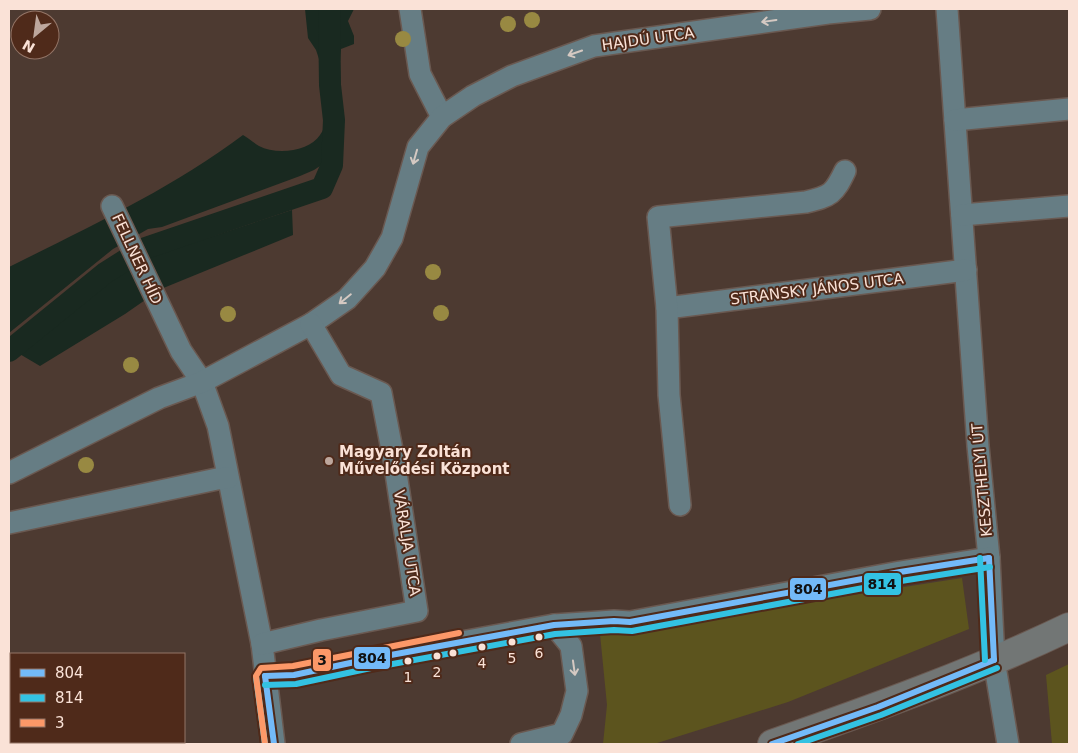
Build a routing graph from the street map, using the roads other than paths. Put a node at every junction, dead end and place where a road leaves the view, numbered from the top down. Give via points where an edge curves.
1 (410, 9) edge
2 (870, 9) edge
3 (947, 9) edge
4 (1069, 109) edge
5 (442, 116) junction
6 (955, 120) junction
7 (845, 171) dead end
8 (112, 206) dead end
9 (1069, 206) edge
10 (962, 215) junction
11 (966, 270) junction
12 (667, 308) junction
13 (310, 324) junction
14 (202, 382) junction
15 (9, 472) edge
16 (228, 478) junction
17 (680, 505) dead end
18 (9, 523) edge
19 (989, 558) junction
20 (554, 625) junction
21 (1069, 627) edge
22 (262, 644) junction
23 (994, 660) junction
24 (266, 676) junction
25 (274, 744) edge
26 (521, 744) edge
27 (772, 744) edge
28 (1008, 744) edge

1 - 5 street via 420,74
2 -> 5 street, HAJDÚ UTCA via 594,46 512,76
3 - 6 street, KESZTHELYI ÚT
4 - 6 street
5 -> 13 street via 418,147 392,238 375,268 347,299
6 - 10 street, KESZTHELYI ÚT
7 - 12 street via 837,187 827,197 658,218
8 - 14 street, FELLNER HÍD via 181,351
9 - 10 street
10 - 11 street, KESZTHELYI ÚT
11 - 12 street, STRANSKY JÁNOS UTCA
11 - 19 street, KESZTHELYI ÚT
12 - 17 street via 669,394
13 - 14 street
13 - 22 street, VÁRALJA UTCA via 341,375 381,392 417,612
14 - 15 street via 160,398
14 - 16 street, FELLNER HÍD via 218,426
16 - 18 street
16 - 22 street, FELLNER HÍD
19 - 20 street via 630,622
19 - 23 street, KESZTHELYI ÚT
20 - 24 street via 294,675
20 -> 26 street via 571,646 578,691 562,734
21 - 23 main road
22 - 24 street, FELLNER HÍD
23 - 27 main road via 878,707
23 - 28 street, KESZTHELYI ÚT
24 - 25 street, FELLNER HÍD

